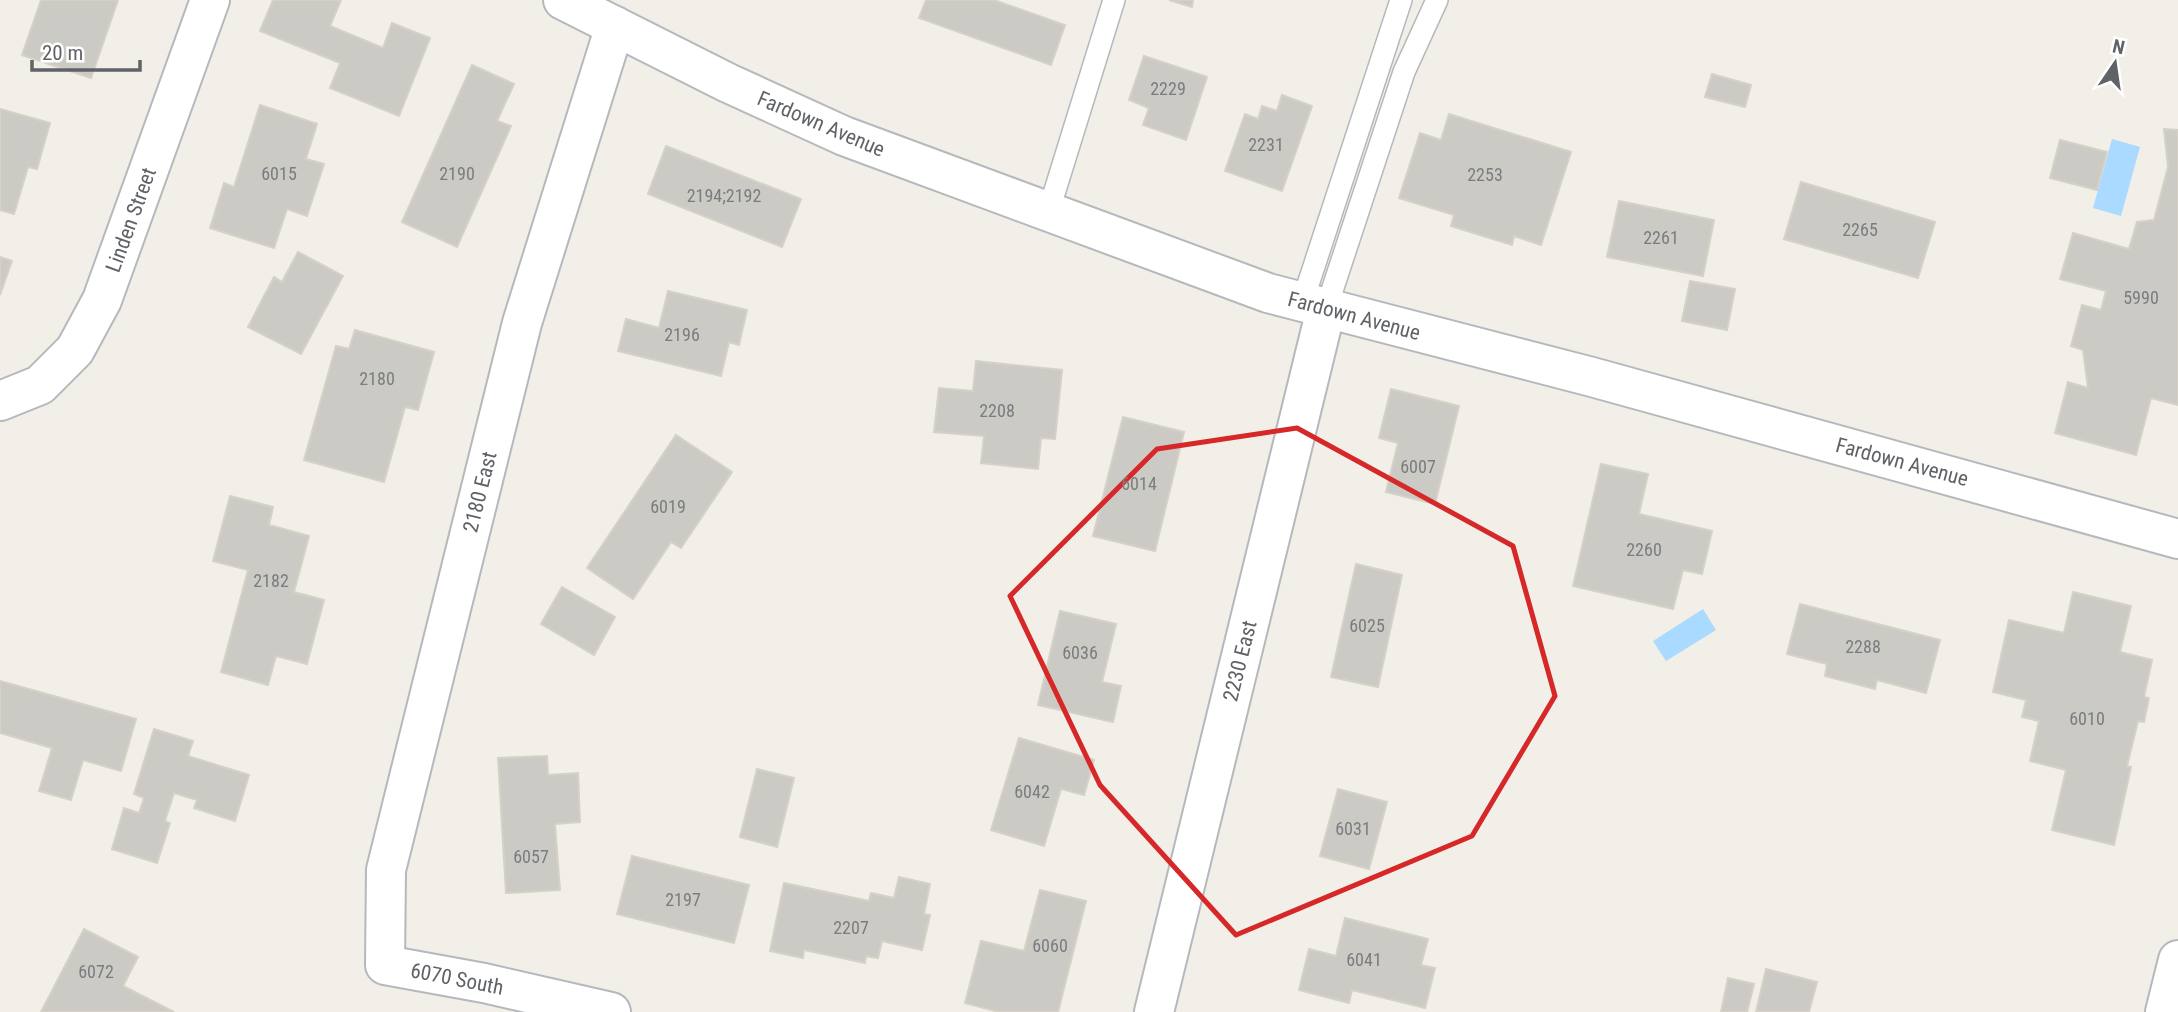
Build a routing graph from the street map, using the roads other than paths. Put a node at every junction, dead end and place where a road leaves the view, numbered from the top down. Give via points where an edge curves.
1 (211, 0) edge
2 (563, 0) edge
3 (1114, 0) edge
4 (1402, 0) edge
5 (1437, 0) edge
6 (615, 26) junction
7 (1048, 213) junction
8 (1314, 306) junction
9 (0, 401) edge
10 (2178, 539) edge
11 (2178, 960) edge
12 (385, 965) joint
13 (611, 1012) edge
14 (1154, 1012) edge
15 (2165, 1012) edge

1 - 9 street, Linden Street via 102,300 75,350 40,385
2 - 6 street, Fardown Avenue
3 - 7 lane
4 - 8 lane
5 - 8 lane via 1404,72
6 - 7 street, Fardown Avenue via 844,136
6 - 12 street, 2180 East via 522,323 386,870
7 - 8 street, Fardown Avenue
8 - 10 street, Fardown Avenue via 1592,377
8 - 14 street, 2230 East
11 - 15 street
12 - 13 street, 6070 South

